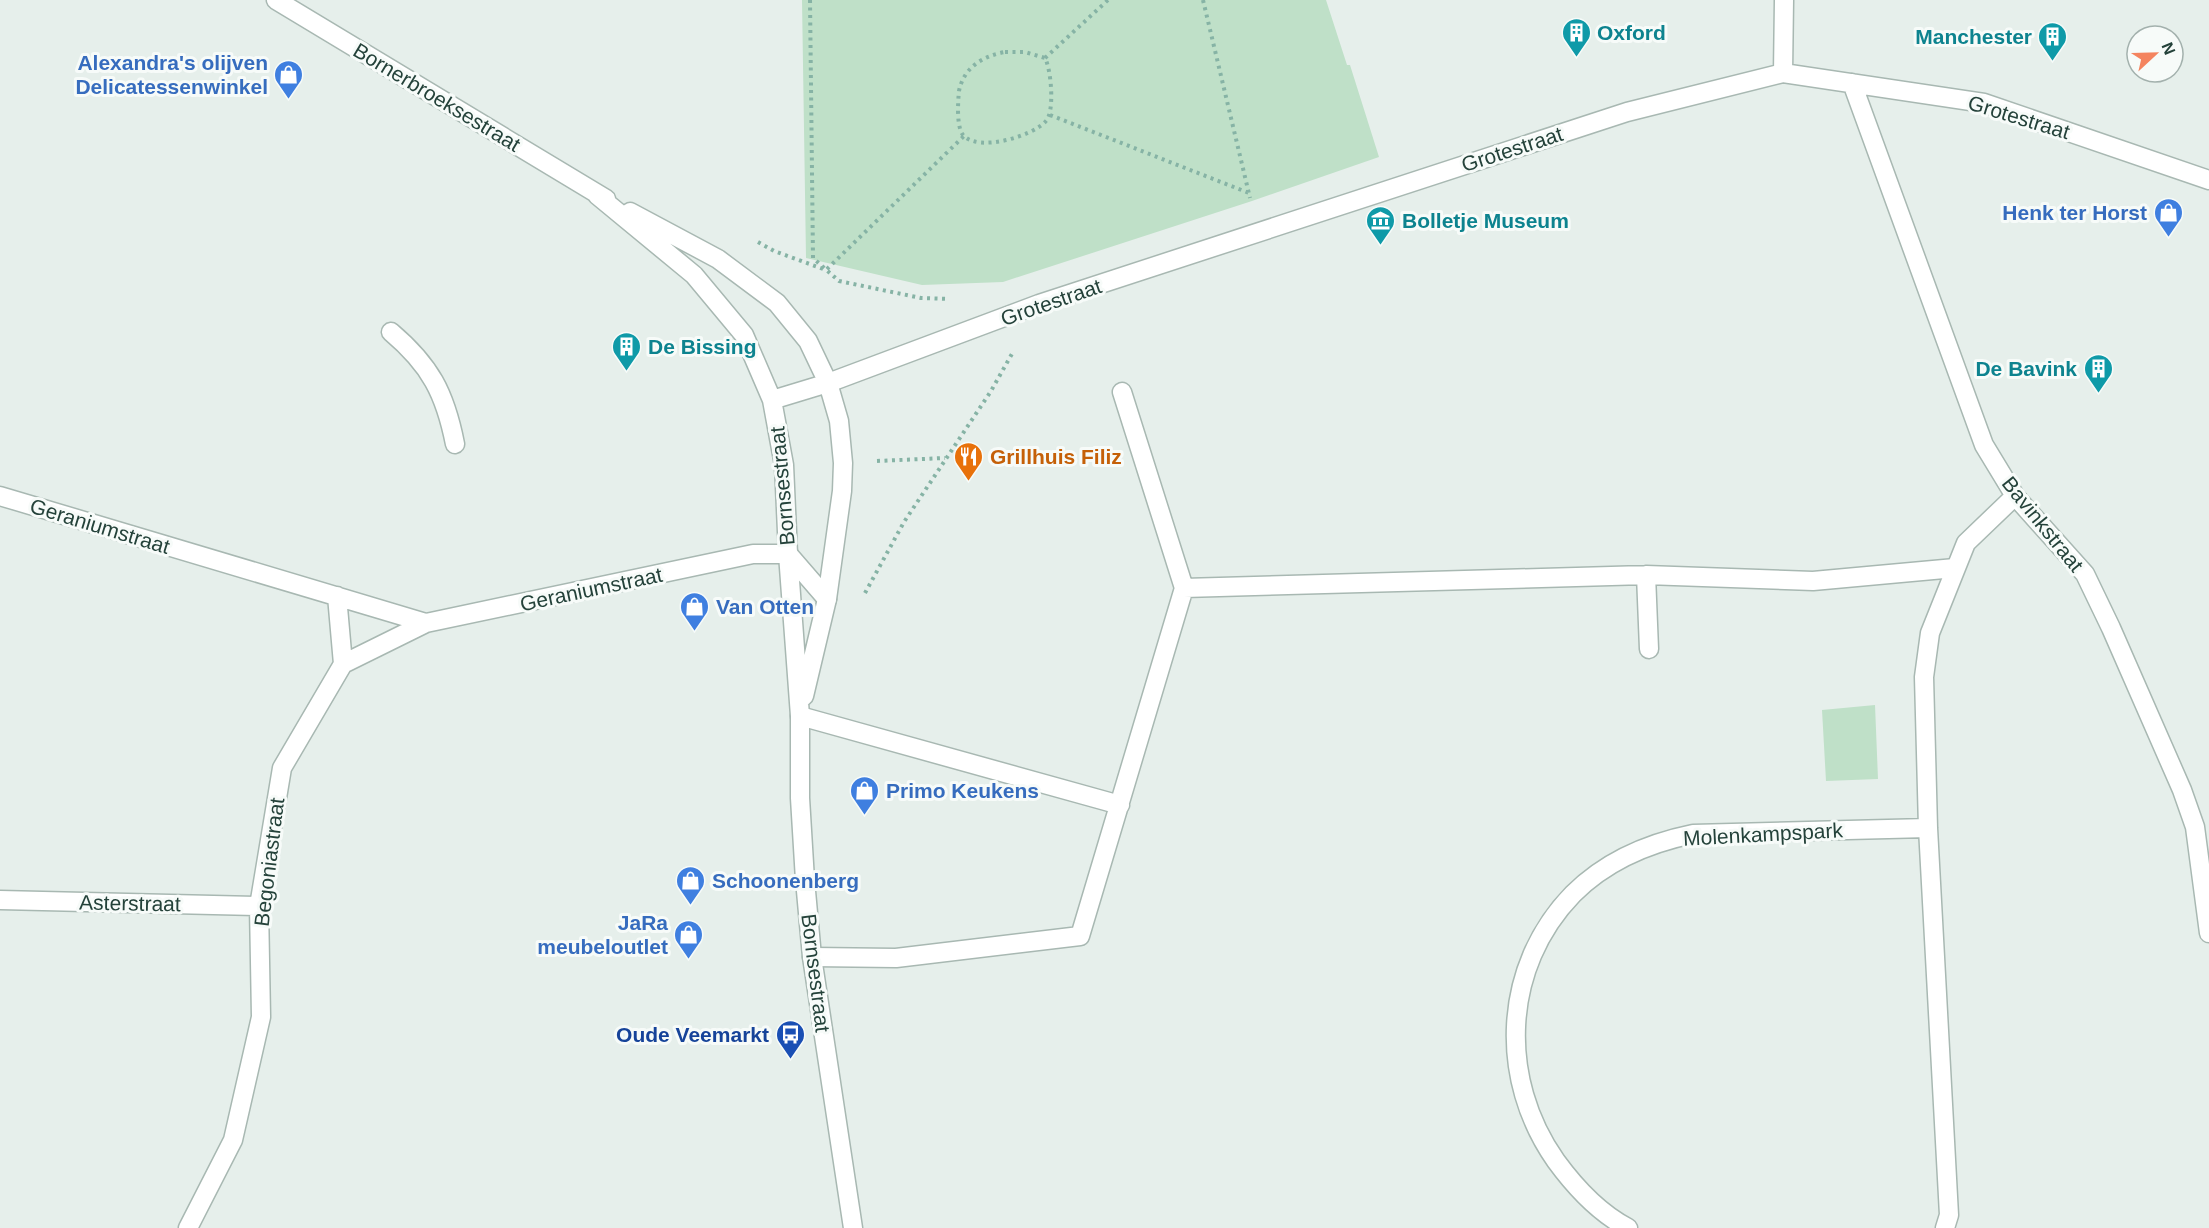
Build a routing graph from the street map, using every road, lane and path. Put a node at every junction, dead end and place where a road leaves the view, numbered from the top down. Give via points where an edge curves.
1 (276, 0) edge
2 (810, 0) edge
3 (1108, 0) edge
4 (1203, 0) edge
5 (1784, 0) edge
6 (1045, 58) junction
7 (1783, 73) junction
8 (1852, 83) junction
9 (1050, 115) junction
10 (964, 136) junction
11 (2209, 180) edge
12 (1249, 193) junction
13 (597, 195) junction
14 (1259, 232) junction
15 (753, 240) dead end
16 (826, 270) junction
17 (956, 300) dead end
18 (1039, 304) junction
19 (391, 332) dead end
20 (828, 383) junction
21 (1122, 392) dead end
22 (772, 400) junction
23 (455, 444) dead end
24 (0, 496) edge
25 (2015, 496) junction
26 (788, 554) junction
27 (1955, 568) junction
28 (1646, 575) junction
29 (1184, 588) junction
30 (337, 596) junction
31 (827, 599) junction
32 (860, 603) dead end
33 (426, 623) junction
34 (1649, 649) dead end
35 (343, 664) junction
36 (800, 716) junction
37 (1120, 805) junction
38 (1928, 828) junction
39 (0, 900) edge
40 (260, 906) junction
41 (2209, 933) edge
42 (812, 957) junction
43 (188, 1228) edge
44 (854, 1228) edge
45 (1628, 1228) edge
46 (1945, 1228) edge

1 - 13 street, Bornerbroeksestraat
2 - 16 path via 813,258
3 - 6 path
4 - 12 path
5 - 7 street
6 - 9 path
6 - 10 path via 1005,52 985,56 972,66 962,82 958,101
7 - 8 street, Grotestraat
7 - 14 street, Grotestraat via 1627,112
8 - 11 street, Grotestraat via 1984,103
8 - 25 street, Bavinkstraat via 1984,444
9 - 10 path via 1039,126 1011,140 980,142
9 - 12 path
10 - 16 path
12 - 14 path
13 - 20 street, Bornerbroeksestraat via 718,259 777,303 808,341
13 - 22 street, Bornerbroeksestraat via 694,276 744,335
14 - 18 street, Grotestraat
15 - 16 path
16 - 17 path via 839,281 921,298
18 - 20 street, Grotestraat
18 - 32 path via 991,391 903,522
19 - 23 street via 412,350 436,384 444,399
20 - 22 street, Grotestraat
20 - 31 street, Bornsestraat via 839,421 843,463
21 - 29 street
22 - 26 street, Bornsestraat via 784,465
24 - 30 street, Geraniumstraat
25 - 27 street via 1965,543
25 - 41 street, Bavinkstraat via 2085,574 2111,628 2195,827
26 - 31 street
26 - 33 street, Geraniumstraat via 753,554
26 - 36 street, Bornsestraat
27 - 28 street via 1813,581
27 - 38 street via 1930,633 1924,677
28 - 29 street
28 - 34 street
29 - 37 street
30 - 33 street, Geraniumstraat
30 - 35 street
31 - 36 street, Bornsestraat
33 - 35 street
35 - 40 street, Begoniastraat via 282,768
36 - 37 street
36 - 42 street, Bornsestraat via 800,798
37 - 42 street via 1080,936 896,958
38 - 45 street, Molenkampspark via 1693,834 1663,840 1630,853 1601,871 1573,894 1548,926 1531,955 1516,1022 1517,1061 1526,1106 1544,1144 1566,1175 1595,1206
38 - 46 street via 1949,1215
39 - 40 street, Asterstraat
40 - 43 street, Begoniastraat via 261,1017 232,1140
42 - 44 street, Bornsestraat

